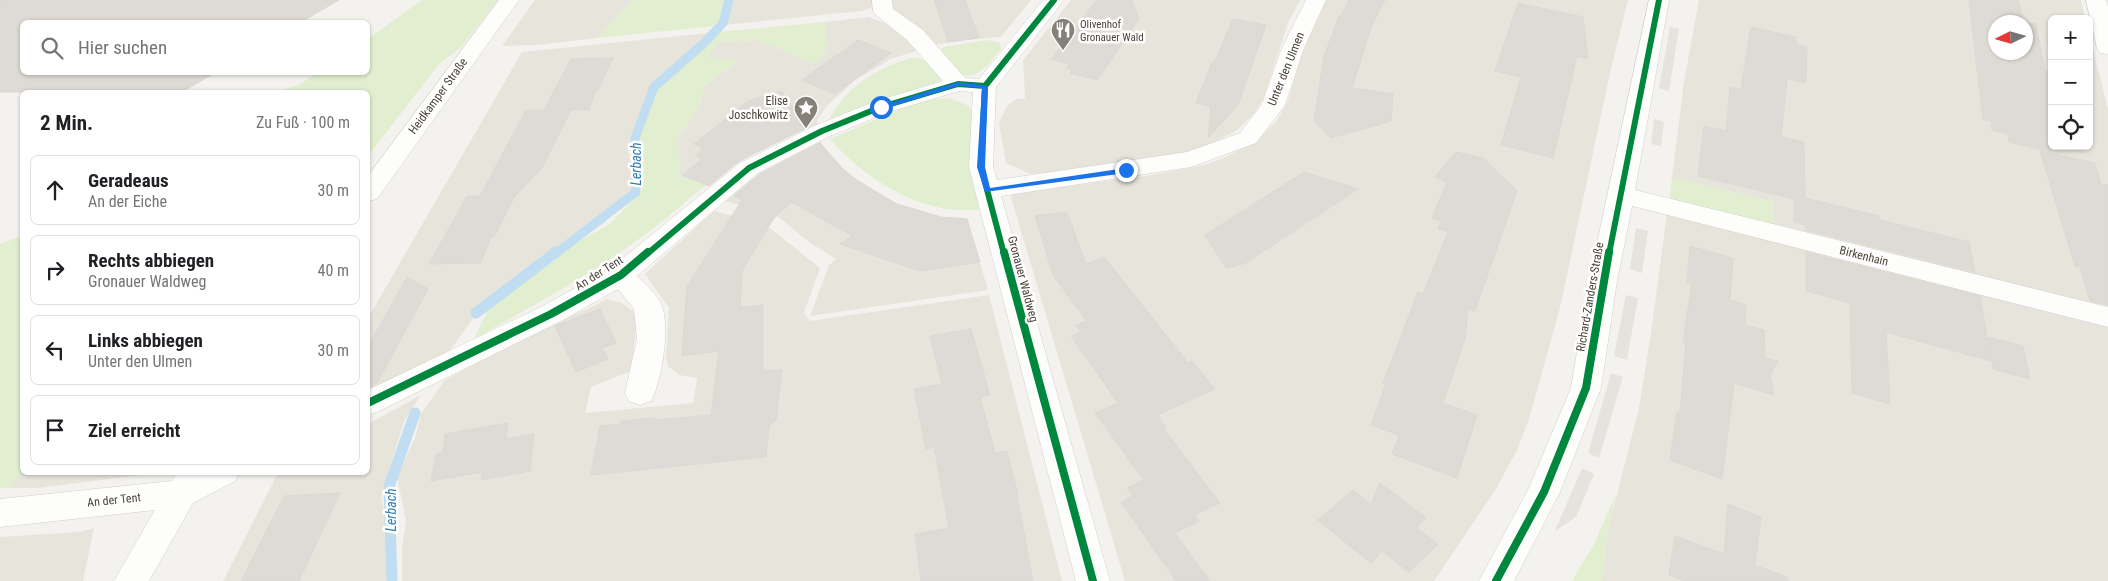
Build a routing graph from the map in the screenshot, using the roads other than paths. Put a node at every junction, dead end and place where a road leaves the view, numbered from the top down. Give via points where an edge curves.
1 (509, 0) edge
2 (882, 0) edge
3 (1054, 0) edge
4 (1316, 0) edge
5 (1659, 0) edge
6 (2096, 0) edge
7 (2108, 48) edge
8 (958, 84) junction
9 (985, 86) junction
10 (370, 190) edge
11 (987, 190) junction
12 (1620, 195) junction
13 (620, 275) junction
14 (2108, 317) edge
15 (640, 394) dead end
16 (370, 402) edge
17 (214, 475) edge
18 (188, 483) edge
19 (0, 513) edge
20 (131, 581) edge
21 (1093, 581) edge
22 (1496, 581) edge

1 - 10 street, Heidkamper Straße
2 - 8 street via 883,11 915,35
3 - 9 street
4 - 11 street, Unter den Ulmen via 1293,48 1273,105 1248,138 1191,159
5 - 12 street, Richard-Zanders-Straße
6 - 7 street
8 - 9 street
8 - 13 street, An der Tent via 881,107 749,168
9 - 11 street, Gronauer Waldweg via 981,167
11 - 21 street, Gronauer Waldweg
12 - 14 street, Birkenhain
12 - 22 street, Richard-Zanders-Straße via 1586,388 1544,492
13 - 15 street, An der Tent via 648,306 651,339
13 - 16 street, An der Tent via 550,314
17 - 18 street, An der Tent
18 - 19 street, An der Tent
18 - 20 street

